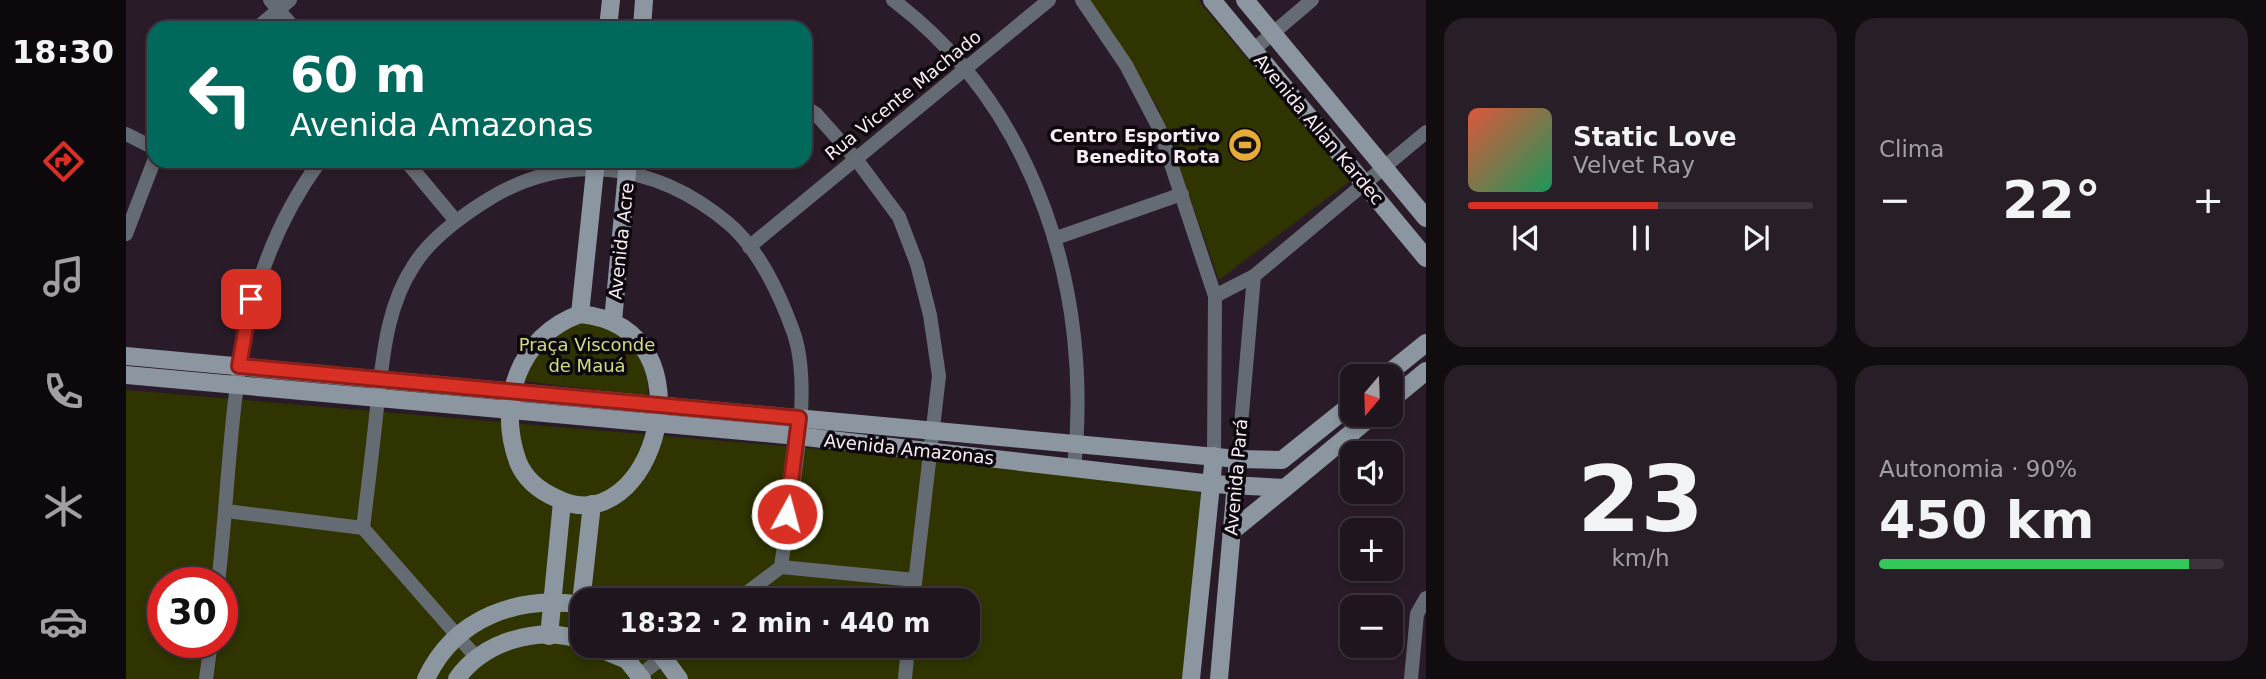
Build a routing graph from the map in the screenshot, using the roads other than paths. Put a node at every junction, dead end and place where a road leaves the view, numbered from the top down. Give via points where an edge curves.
1 (611, 0) edge
2 (644, 0) edge
3 (893, 0) edge
4 (1049, 0) edge
5 (1082, 0) edge
6 (1212, 0) edge
7 (1245, 0) edge
8 (1312, 0) edge
9 (279, 3) edge
10 (263, 21) edge
11 (290, 21) edge
12 (609, 21) edge
13 (642, 21) edge
14 (1273, 33) junction
15 (1253, 50) junction
16 (965, 70) junction
17 (812, 111) edge
18 (1426, 132) edge
19 (126, 134) edge
20 (147, 144) edge
21 (856, 159) junction
22 (1384, 167) junction
23 (151, 168) edge
24 (315, 168) edge
25 (412, 168) edge
26 (576, 168) edge
27 (596, 168) edge
28 (628, 168) edge
29 (632, 168) edge
30 (1364, 184) junction
31 (1182, 194) junction
32 (1426, 218) edge
33 (456, 220) junction
34 (126, 234) edge
35 (1056, 238) junction
36 (749, 247) junction
37 (1426, 258) edge
38 (1254, 276) junction
39 (1215, 296) junction
40 (580, 314) junction
41 (613, 321) junction
42 (1426, 343) edge
43 (126, 356) edge
44 (1400, 364) edge
45 (239, 366) junction
46 (1426, 371) edge
47 (126, 375) edge
48 (380, 380) junction
49 (237, 385) junction
50 (1404, 389) edge
51 (513, 390) junction
52 (378, 400) junction
53 (658, 405) junction
54 (511, 408) junction
55 (1340, 413) edge
56 (657, 423) junction
57 (798, 427) junction
58 (1359, 427) edge
59 (932, 431) junction
60 (1077, 444) junction
61 (930, 450) junction
62 (1214, 456) junction
63 (1238, 459) junction
64 (1074, 468) junction
65 (1212, 484) junction
66 (1236, 486) junction
67 (1285, 488) junction
68 (562, 502) junction
69 (592, 504) junction
70 (226, 511) junction
71 (363, 528) junction
72 (1231, 532) junction
73 (220, 567) edge
74 (781, 567) junction
75 (915, 580) junction
76 (584, 588) edge
77 (753, 588) edge
78 (914, 588) edge
79 (1426, 598) edge
80 (553, 601) junction
81 (570, 603) edge
82 (457, 635) junction
83 (549, 636) junction
84 (570, 640) edge
85 (476, 657) junction
86 (209, 658) edge
87 (622, 658) edge
88 (658, 658) edge
89 (670, 658) edge
90 (907, 658) edge
91 (641, 677) edge
92 (206, 679) edge
93 (426, 679) edge
94 (457, 679) edge
95 (679, 679) edge
96 (905, 679) edge
97 (1191, 679) edge
98 (1219, 679) edge
99 (1411, 679) edge

1 - 12 main road
2 - 13 main road
3 - 16 street via 920,20
4 - 16 street, Rua Vicente Machado
5 - 31 street, Avenida Pará via 1126,65 1159,128
6 - 15 main road, Avenida Allan Kardec
7 - 14 main road, Avenida Allan Kardec
8 - 14 street
9 - 10 street
9 - 11 street
14 - 15 street
14 - 22 main road, Avenida Allan Kardec
15 - 30 main road, Avenida Allan Kardec
16 - 21 street, Rua Vicente Machado
16 - 35 street via 1005,121 1034,178
17 - 21 street
18 - 22 street
19 - 20 street
21 - 36 street, Rua Vicente Machado
21 - 59 street via 900,218 917,264 939,376
22 - 30 street
22 - 32 main road, Avenida Allan Kardec
23 - 34 street
24 - 45 street via 270,246 251,299
25 - 33 street
26 - 33 street via 501,191
27 - 40 main road, Avenida Acre
28 - 41 main road, Avenida Acre
29 - 36 street via 683,193 729,224
30 - 37 main road, Avenida Allan Kardec
30 - 38 street
31 - 35 street
31 - 39 street, Avenida Pará
33 - 48 street via 414,264 390,317
35 - 60 street via 1076,351
36 - 57 street via 794,333 802,380
38 - 39 street
38 - 63 street, Avenida Pará
39 - 62 street, Avenida Pará
40 - 41 main road
40 - 51 main road via 540,335 524,358
41 - 53 main road via 648,351 657,373
42 - 44 main road
43 - 45 main road, Avenida Amazonas
45 - 48 main road, Avenida Amazonas
45 - 49 street
46 - 50 main road
47 - 49 main road, Avenida Amazonas
48 - 51 main road, Avenida Amazonas
48 - 52 street
49 - 52 main road, Avenida Amazonas
49 - 70 street
51 - 53 main road, Avenida Amazonas
51 - 54 main road
52 - 54 main road, Avenida Amazonas
52 - 71 street
53 - 56 main road
53 - 57 main road, Avenida Amazonas
54 - 56 main road, Avenida Amazonas
54 - 68 main road via 519,465 531,482
55 - 63 main road, Avenida Amazonas via 1282,460
56 - 57 main road, Avenida Amazonas
56 - 69 main road via 637,477 621,493
57 - 59 main road, Avenida Amazonas
57 - 61 main road, Avenida Amazonas
57 - 74 street
58 - 67 main road
59 - 60 main road, Avenida Amazonas
59 - 61 street
60 - 62 main road, Avenida Amazonas
60 - 64 street
61 - 64 main road, Avenida Amazonas
61 - 75 street
62 - 63 main road, Avenida Amazonas
62 - 65 main road, Avenida Pará
63 - 66 main road, Avenida Pará
64 - 65 main road, Avenida Amazonas
65 - 66 main road, Avenida Amazonas
65 - 97 main road, Avenida Pará
66 - 67 main road, Avenida Amazonas
66 - 72 main road, Avenida Pará
67 - 72 main road
68 - 69 main road
68 - 80 main road
69 - 76 main road
70 - 71 street
70 - 73 street
71 - 82 street
72 - 98 main road, Avenida Pará
74 - 75 street
74 - 77 street
75 - 78 street
79 - 99 street via 1417,614
80 - 81 main road
80 - 82 main road via 495,611
80 - 83 main road
82 - 85 street
82 - 93 main road
83 - 84 main road
83 - 85 main road via 516,639
85 - 94 main road
86 - 92 street
87 - 91 main road
88 - 91 street
89 - 95 main road
90 - 96 street

